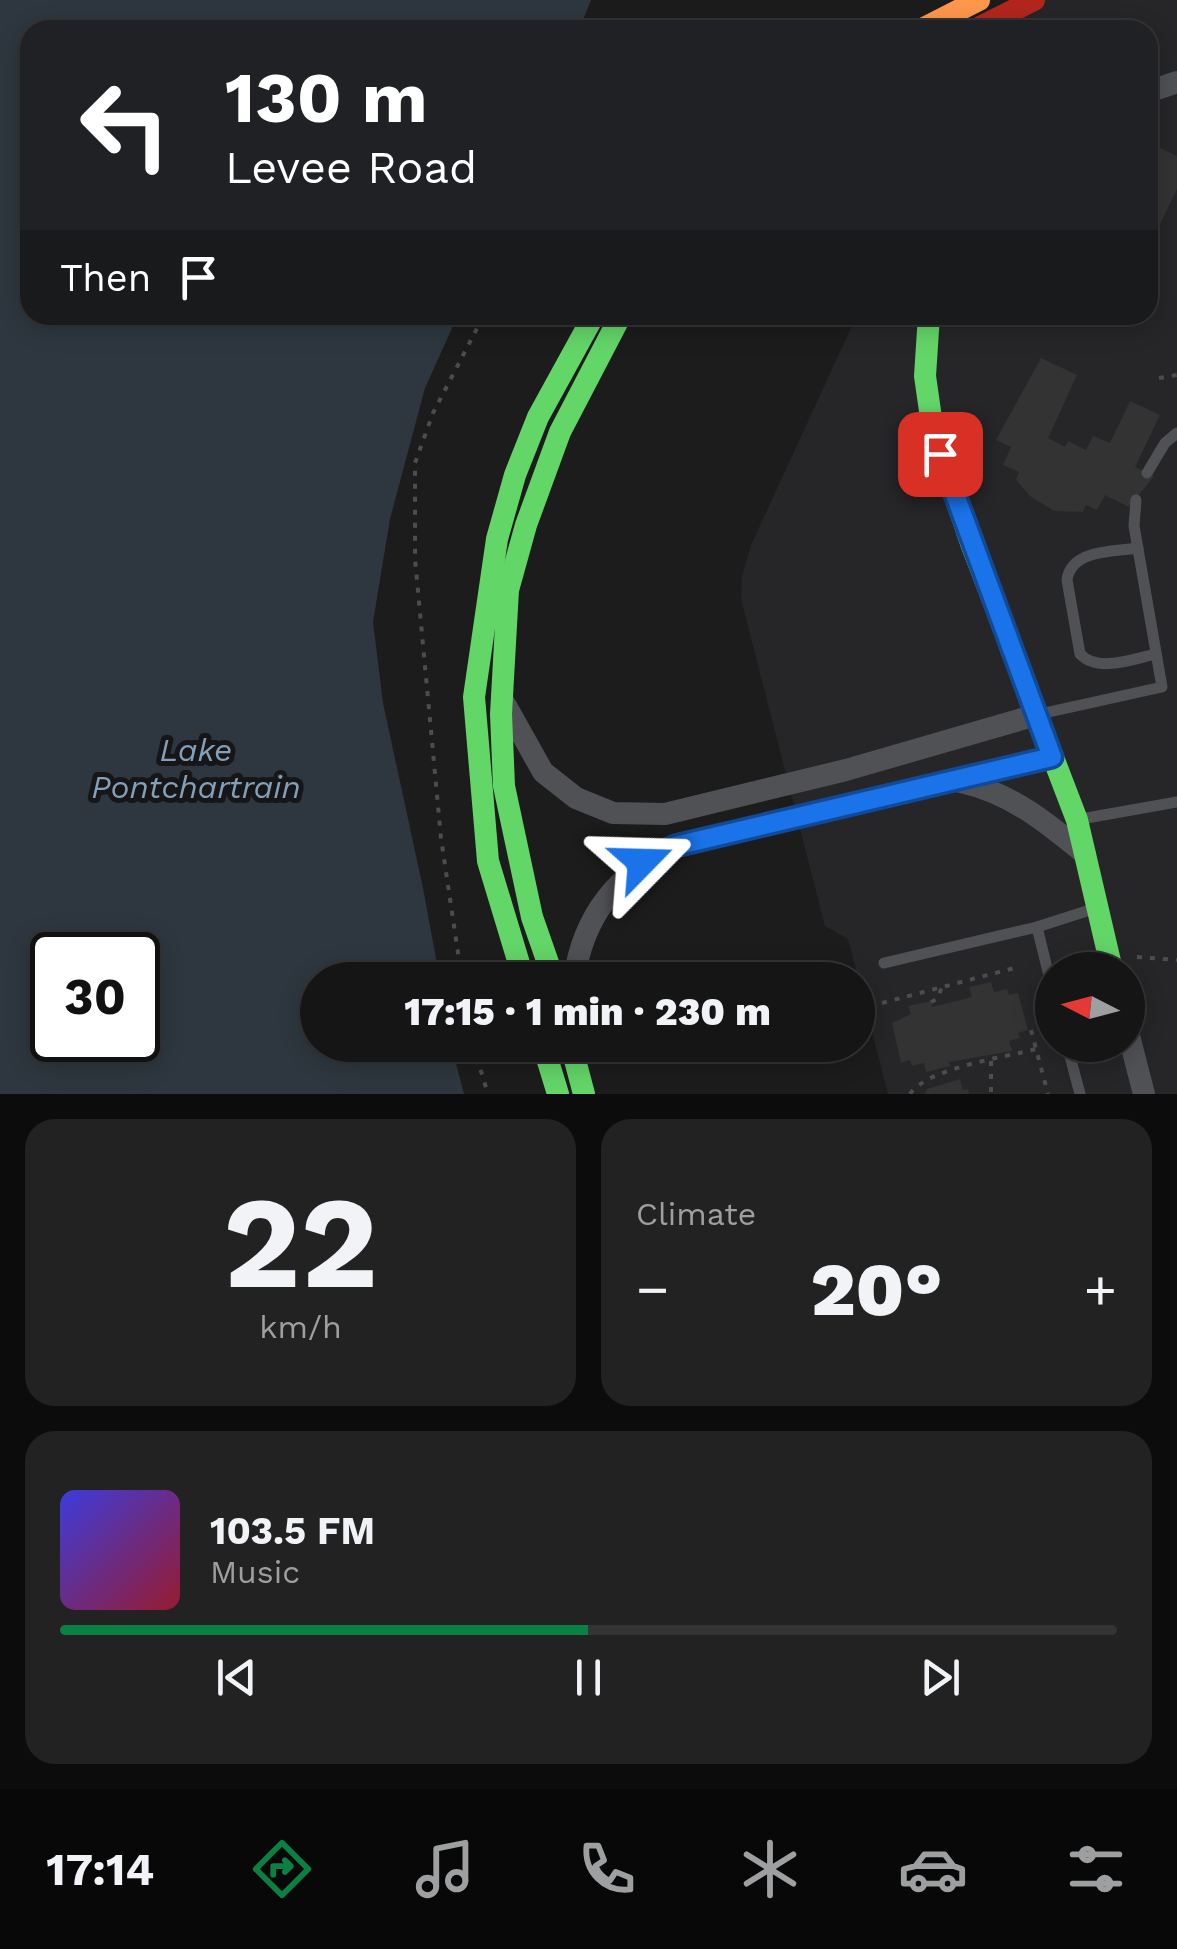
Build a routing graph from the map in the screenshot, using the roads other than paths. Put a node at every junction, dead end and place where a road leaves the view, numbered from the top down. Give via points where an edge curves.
1 (979, 0) edge
2 (1034, 0) edge
3 (940, 20) edge
4 (994, 20) edge
5 (589, 325) edge
6 (616, 325) edge
7 (928, 325) edge
8 (1177, 433) edge
9 (1147, 473) dead end
10 (1136, 500) dead end
11 (1138, 548) junction
12 (1156, 654) junction
13 (502, 698) junction
14 (1036, 714) junction
15 (1052, 757) junction
16 (953, 780) junction
17 (1177, 802) edge
18 (1077, 820) junction
19 (1085, 854) junction
20 (1098, 909) junction
21 (1037, 927) junction
22 (1043, 952) edge
23 (1100, 952) edge
24 (519, 962) edge
25 (548, 962) edge
26 (579, 962) edge
27 (884, 962) dead end
28 (548, 1062) edge
29 (576, 1062) edge
30 (1072, 1062) edge
31 (1136, 1062) edge
32 (558, 1094) edge
33 (584, 1094) edge
34 (1080, 1094) edge
35 (1144, 1094) edge

1 - 3 street
2 - 4 street
5 - 24 street via 538,417 516,475 480,636 474,696 488,861
6 - 13 street via 560,432 526,525 508,590
7 - 14 street via 924,376 934,432
8 - 9 lane
10 - 11 lane
11 - 12 lane
11 - 12 lane via 1078,559 1067,580 1084,659 1107,664
12 - 14 lane via 1162,687
13 - 14 street via 543,772 576,798 613,813 665,814 712,804
13 - 25 street via 504,786
14 - 15 street
15 - 16 street
15 - 18 street
16 - 19 street via 1014,800
16 - 26 street via 675,846 642,862 589,921
17 - 18 lane
18 - 19 street
19 - 20 street
20 - 21 lane
20 - 23 street
21 - 22 lane
21 - 27 lane
28 - 32 street
29 - 33 street
30 - 34 lane
31 - 35 street

